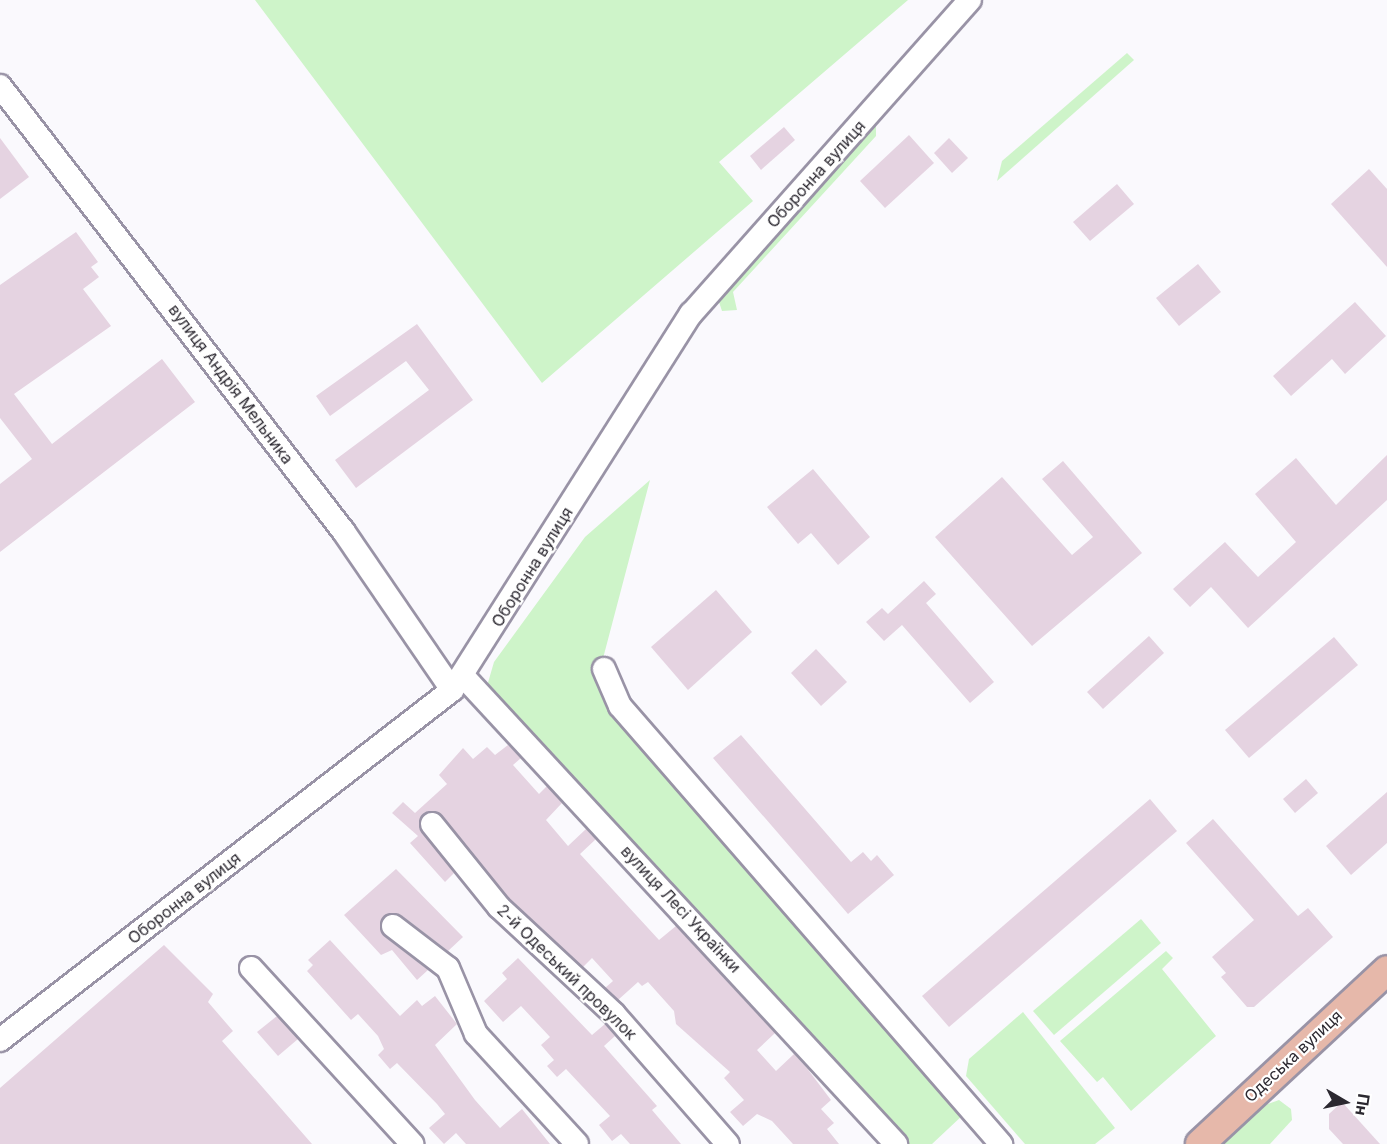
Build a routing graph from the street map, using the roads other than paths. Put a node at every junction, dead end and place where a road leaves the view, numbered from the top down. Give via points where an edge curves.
1 (970, 0) edge
2 (0, 86) edge
3 (604, 669) dead end
4 (458, 683) junction
5 (432, 824) dead end
6 (393, 926) dead end
7 (251, 968) dead end
8 (1387, 970) edge
9 (0, 1040) edge
10 (412, 1144) edge
11 (577, 1144) edge
12 (728, 1144) edge
13 (897, 1144) edge
14 (1001, 1144) edge
15 (1200, 1144) edge

1 - 4 street, Оборонна вулиця via 691,314
2 - 4 street, вулиця Андрія Мельника
3 - 14 street via 620,706
4 - 9 street, Оборонна вулиця
4 - 13 street, вулиця Лесі Українки
5 - 12 street, 2-й Одеський провулок via 499,907 614,1014
6 - 11 street via 448,968 476,1034
7 - 10 street
8 - 15 main road, Одеська вулиця

